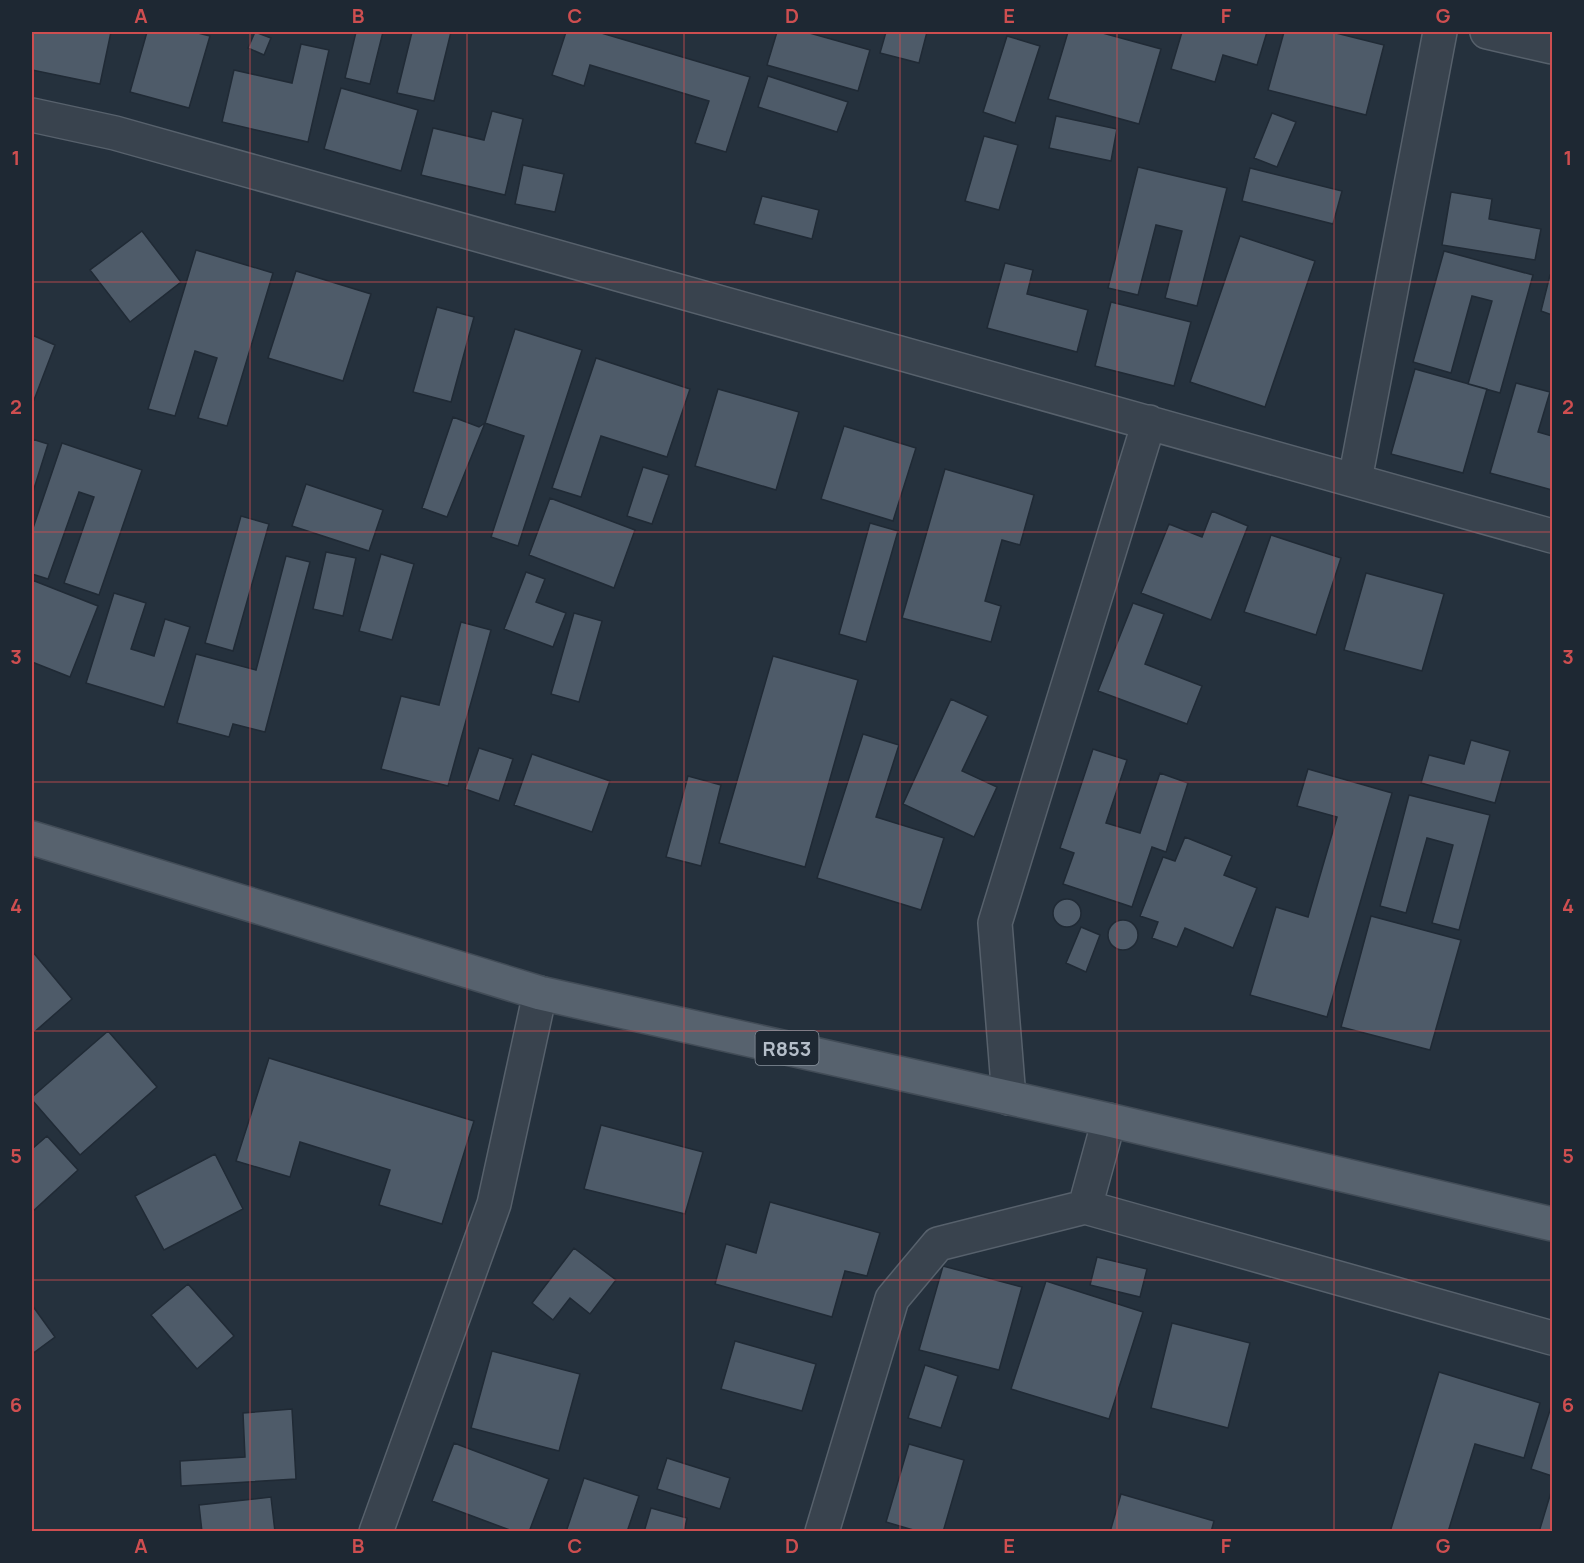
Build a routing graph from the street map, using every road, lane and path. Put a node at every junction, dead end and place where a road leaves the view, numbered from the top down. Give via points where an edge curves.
1 (1440, 32) edge
2 (1487, 32) edge
3 (1552, 47) edge
4 (32, 115) edge
5 (1149, 422) junction
6 (1355, 480) junction
7 (1552, 536) edge
8 (32, 838) edge
9 (540, 993) junction
10 (1008, 1098) junction
11 (1109, 1120) junction
12 (1085, 1207) junction
13 (1552, 1224) edge
14 (1552, 1338) edge
15 (376, 1532) edge
16 (822, 1532) edge

1 - 6 street
2 - 3 street
4 - 5 street via 115,133
5 - 6 street
5 - 10 street via 995,923
6 - 7 street
8 - 9 main road, R853
9 - 10 main road, R853
9 - 15 street via 494,1204
10 - 11 main road, R853
11 - 12 street
11 - 13 main road, R853
12 - 14 street
12 - 16 street via 938,1244 892,1299

